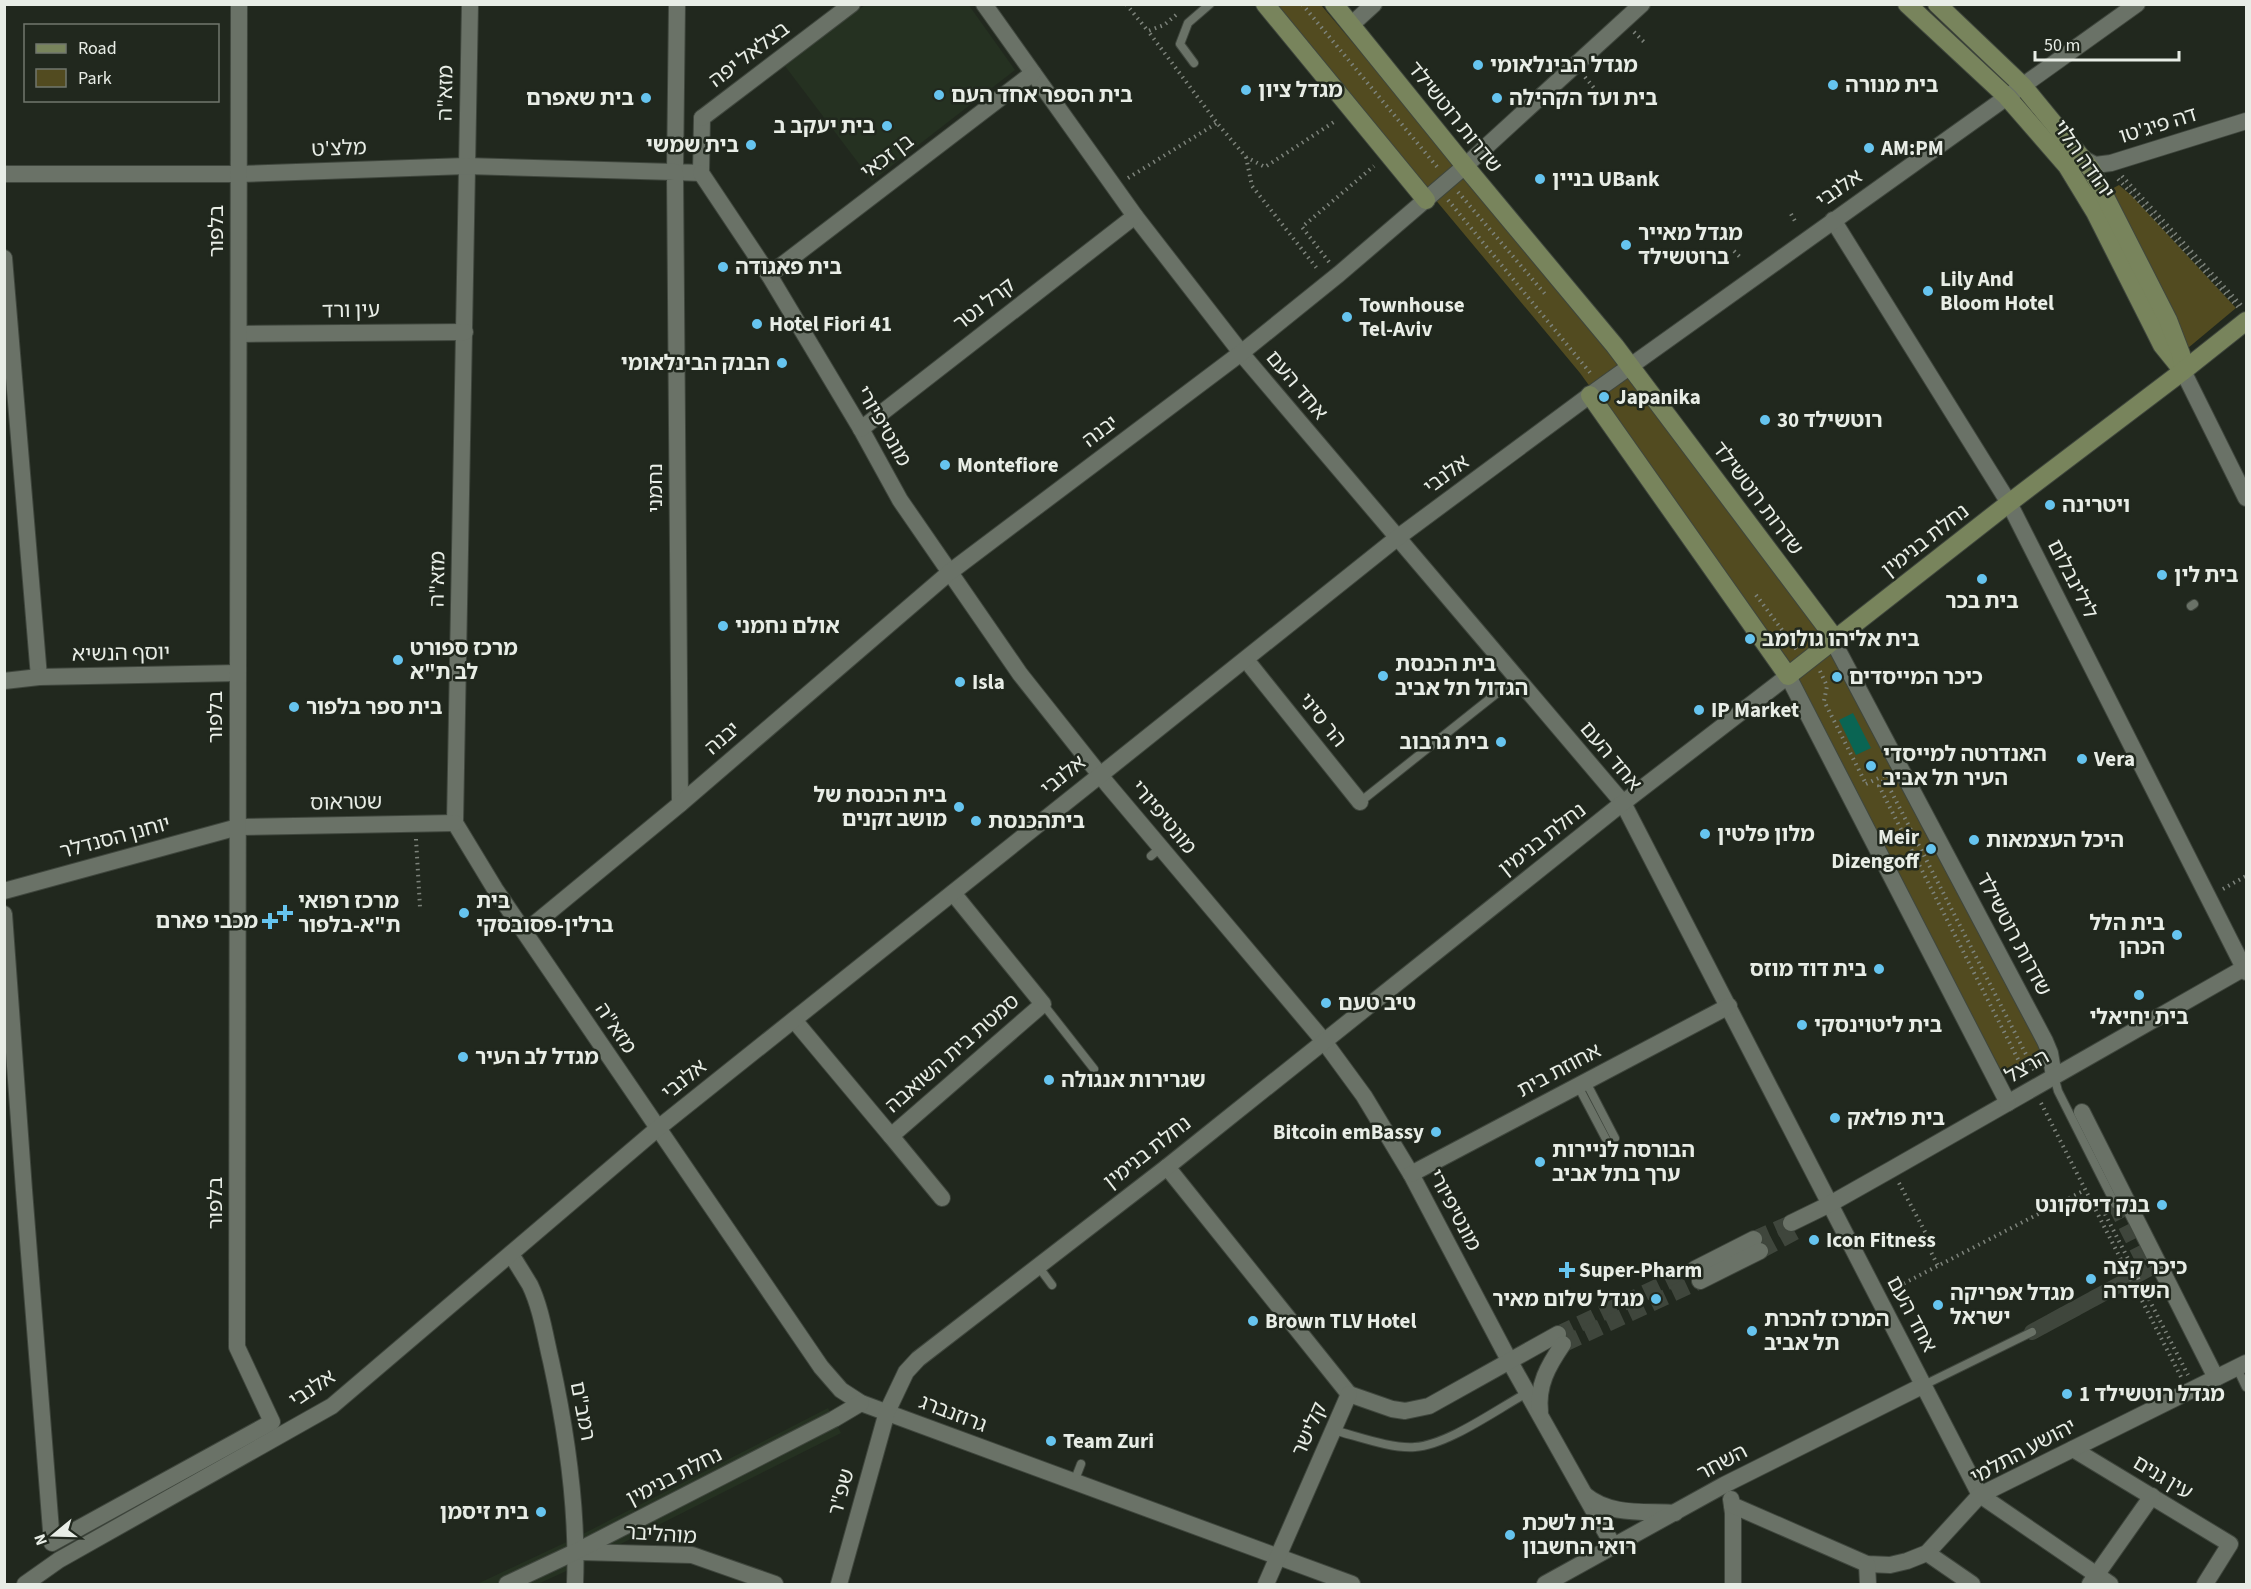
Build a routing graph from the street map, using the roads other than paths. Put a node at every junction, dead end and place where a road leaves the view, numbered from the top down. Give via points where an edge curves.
1 (239, 4) edge
2 (470, 4) edge
3 (677, 4) edge
4 (852, 4) edge
5 (984, 4) edge
6 (1210, 4) edge
7 (1265, 4) edge
8 (1334, 4) edge
9 (1374, 4) edge
10 (1642, 4) edge
11 (1907, 4) edge
12 (1937, 4) edge
13 (2137, 4) edge
14 (1351, 25) junction
15 (1194, 63) dead end
16 (1033, 73) junction
17 (2023, 86) junction
18 (2007, 97) junction
19 (676, 115) junction
20 (702, 118) junction
21 (2247, 121) edge
22 (2084, 159) junction
23 (466, 166) junction
24 (1465, 166) junction
25 (675, 172) junction
26 (701, 173) junction
27 (4, 174) edge
28 (239, 174) junction
29 (1426, 200) junction
30 (1135, 216) junction
31 (1833, 220) junction
32 (4, 258) edge
33 (769, 274) junction
34 (2242, 314) edge
35 (465, 332) junction
36 (239, 334) junction
37 (1241, 353) junction
38 (1630, 366) junction
39 (2183, 371) junction
40 (1590, 395) junction
41 (861, 429) junction
42 (2247, 498) edge
43 (2009, 502) junction
44 (1397, 538) junction
45 (950, 572) junction
46 (1833, 640) junction
47 (1251, 666) dead end
48 (238, 673) junction
49 (1788, 676) junction
50 (39, 677) junction
51 (1516, 678) junction
52 (4, 681) edge
53 (1100, 775) junction
54 (1360, 802) joint
55 (1623, 803) junction
56 (680, 804) junction
57 (455, 823) junction
58 (238, 827) junction
59 (4, 891) edge
60 (953, 893) junction
61 (4, 914) edge
62 (523, 929) junction
63 (2246, 969) edge
64 (1043, 1004) junction
65 (1729, 1006) junction
66 (794, 1020) junction
67 (1323, 1040) junction
68 (1094, 1069) dead end
69 (2047, 1080) junction
70 (1582, 1084) junction
71 (2008, 1103) junction
72 (2082, 1112) dead end
73 (657, 1129) junction
74 (891, 1136) junction
75 (1611, 1140) dead end
76 (1167, 1167) junction
77 (1411, 1174) junction
78 (942, 1198) dead end
79 (1830, 1204) junction
80 (2115, 1204) tunnel mouth
81 (1793, 1227) tunnel mouth
82 (1757, 1245) tunnel mouth
83 (511, 1254) junction
84 (1038, 1266) junction
85 (1697, 1275) tunnel mouth
86 (1052, 1285) dead end
87 (2032, 1332) tunnel mouth
88 (1510, 1362) junction
89 (2242, 1365) edge
90 (2216, 1378) junction
91 (1924, 1385) junction
92 (2247, 1387) edge
93 (1527, 1392) junction
94 (1349, 1394) junction
95 (861, 1404) junction
96 (887, 1412) junction
97 (1541, 1418) junction
98 (272, 1422) joint
99 (1333, 1430) junction
100 (2073, 1449) junction
101 (1081, 1464) dead end
102 (1074, 1482) junction
103 (1724, 1485) junction
104 (1583, 1494) junction
105 (1980, 1495) junction
106 (2152, 1496) junction
107 (1732, 1505) junction
108 (1676, 1513) junction
109 (1610, 1544) junction
110 (575, 1552) junction
111 (1927, 1552) junction
112 (1276, 1558) junction
113 (1867, 1564) junction
114 (2099, 1581) edge
115 (25, 1584) edge
116 (507, 1584) edge
117 (575, 1584) edge
118 (774, 1584) edge
119 (839, 1584) edge
120 (1266, 1584) edge
121 (1352, 1584) edge
122 (1545, 1584) edge
123 (1733, 1584) edge
124 (1868, 1584) edge
125 (1972, 1584) edge
126 (2205, 1584) edge

1 - 28 street, בלפור
2 - 23 street, מזא"ה
3 - 19 street
4 - 20 street, בצלאל יפה
5 - 16 street, אחד העם
6 - 15 lane via 1188,23 1180,44
7 - 29 street
8 - 14 street, שדרות רוטשילד
9 - 14 street
10 - 24 street, יבנה
11 - 18 street, יהודה הלוי
12 - 17 street, יהודה הלוי
13 - 17 street, אלנבי
14 - 24 street, שדרות רוטשילד
16 - 30 street, אחד העם
16 - 33 street, בן זכאי
17 - 18 street, אלנבי
17 - 22 street, יהודה הלוי
18 - 31 street, אלנבי
18 - 39 street, יהודה הלוי via 2075,178 2158,338
19 - 20 street
19 - 25 street, נחמני
20 - 26 street
21 - 22 street, דה פיג'טו via 2107,164 2095,165
22 - 39 street, יהודה הלוי via 2168,320
23 - 25 street, מלצ'ט
23 - 28 street, מלצ'ט
23 - 35 street, מזא"ה
24 - 29 street, יבנה
24 - 38 street, שדרות רוטשילד
25 - 26 street, מלצ'ט
25 - 56 street, נחמני
26 - 33 street, מונטיפיורי
27 - 28 street, מלצ'ט
28 - 36 street, בלפור
29 - 37 street, יבנה
30 - 37 street, אחד העם
30 - 41 street, קרל נטר
31 - 38 street, אלנבי
31 - 43 street, לילינבלום
32 - 50 street
33 - 41 street, מונטיפיורי
34 - 39 street, נחלת בנימין
35 - 36 street, עין ורד
35 - 57 street, מזא"ה
36 - 48 street, בלפור
37 - 44 street, אחד העם
37 - 45 street, יבנה
38 - 40 street, אלנבי
38 - 46 street, שדרות רוטשילד
39 - 42 street, יהודה הלוי
39 - 43 street, נחלת בנימין
40 - 44 street, אלנבי
40 - 49 street
41 - 45 street, מונטיפיורי via 900,500
43 - 46 street, נחלת בנימין
43 - 63 street, לילינבלום
44 - 51 street, אחד העם
44 - 53 street, אלנבי
45 - 53 street, מונטיפיורי via 1020,674
45 - 56 street, יבנה
46 - 49 street, נחלת בנימין
46 - 69 street, שדרות רוטשילד via 2045,1041 2050,1053
47 - 54 street, הר סיני
48 - 50 street, יוסף הנשיא
48 - 58 street, בלפור
49 - 55 street, נחלת בנימין
49 - 71 street
50 - 52 street, יוסף הנשיא
51 - 54 lane
51 - 55 street, אחד העם
53 - 60 street, אלנבי
53 - 67 street, מונטיפיורי via 1155,852
55 - 65 street, אחד העם
55 - 67 street, נחלת בנימין
56 - 62 street, יבנה via 532,926
57 - 58 street, שטראוס
57 - 62 street, מזא"ה
58 - 59 street, יוחנן הסנדלר
58 - 98 street, בלפור via 237,1347
60 - 64 street, סמטת בית השואבה
60 - 66 street, אלנבי
61 - 98 street, אלנבי via 52,1543
62 - 73 street, מזא"ה
63 - 69 street, הרצל
64 - 68 lane, סמטת בית השואבה
64 - 74 street, סמטת בית השואבה
65 - 70 street, אחוזת בית
65 - 79 street, אחד העם
66 - 73 street, אלנבי
66 - 74 street, סמטת בית השואבה
67 - 76 street, נחלת בנימין
67 - 77 street, מונטיפיורי via 1364,1096
69 - 71 street, הרצל
69 - 80 lane via 2058,1091
70 - 75 lane
70 - 77 street, אחוזת בית
71 - 79 street, הרצל
72 - 90 street
73 - 83 street, אלנבי
73 - 95 street, גרוזנברג via 820,1367 841,1390
74 - 78 street, סמטת בית השואבה
76 - 84 street, נחלת בנימין
76 - 94 street, קלישר
77 - 88 street, מונטיפיורי
79 - 81 street, הרצל via 1818,1217
79 - 91 street, אחד העם
82 - 85 street
83 - 110 street, רמב"ם via 531,1287 543,1325 569,1452
83 - 115 street, אלנבי via 332,1406 59,1560
84 - 86 lane
84 - 96 street, נחלת בנימין via 918,1359 906,1372
87 - 91 lane
88 - 93 street, מונטיפיורי
88 - 94 street via 1417,1410 1392,1409
88 - 97 street via 1561,1339 1540,1385
89 - 90 street, יהושע התלמי
89 - 92 lane
90 - 100 street, יהושע התלמי
91 - 103 street, השחר
91 - 105 street, אחד העם
93 - 97 street, מונטיפיורי
93 - 99 lane via 1440,1442 1414,1447
94 - 99 street, קלישר
95 - 96 street, גרוזנברג
95 - 110 street, נחלת בנימין
96 - 102 street, גרוזנברג
96 - 119 street, שפ"ר
97 - 104 street, מונטיפיורי
99 - 112 street, קלישר
100 - 105 street, יהושע התלמי
100 - 106 street, עין גנים
101 - 102 lane
102 - 112 street, גרוזנברג
103 - 107 street
103 - 108 street, השחר
104 - 108 street via 1616,1510
104 - 109 street, מונטיפיורי
105 - 111 street, יהושע התלמי
105 - 114 street, אחד העם
106 - 114 street
106 - 126 street, עין גנים via 2230,1544
107 - 113 street, יהושע התלמי
107 - 123 street
108 - 109 street, השחר
109 - 122 street, השחר
110 - 116 street, נחלת בנימין
110 - 117 street, רמב"ם
110 - 118 street, מוהליבר via 692,1555
111 - 113 street, יהושע התלמי via 1890,1565
111 - 125 street
112 - 120 street, קלישר
112 - 121 street, גרוזנברג
113 - 124 street

